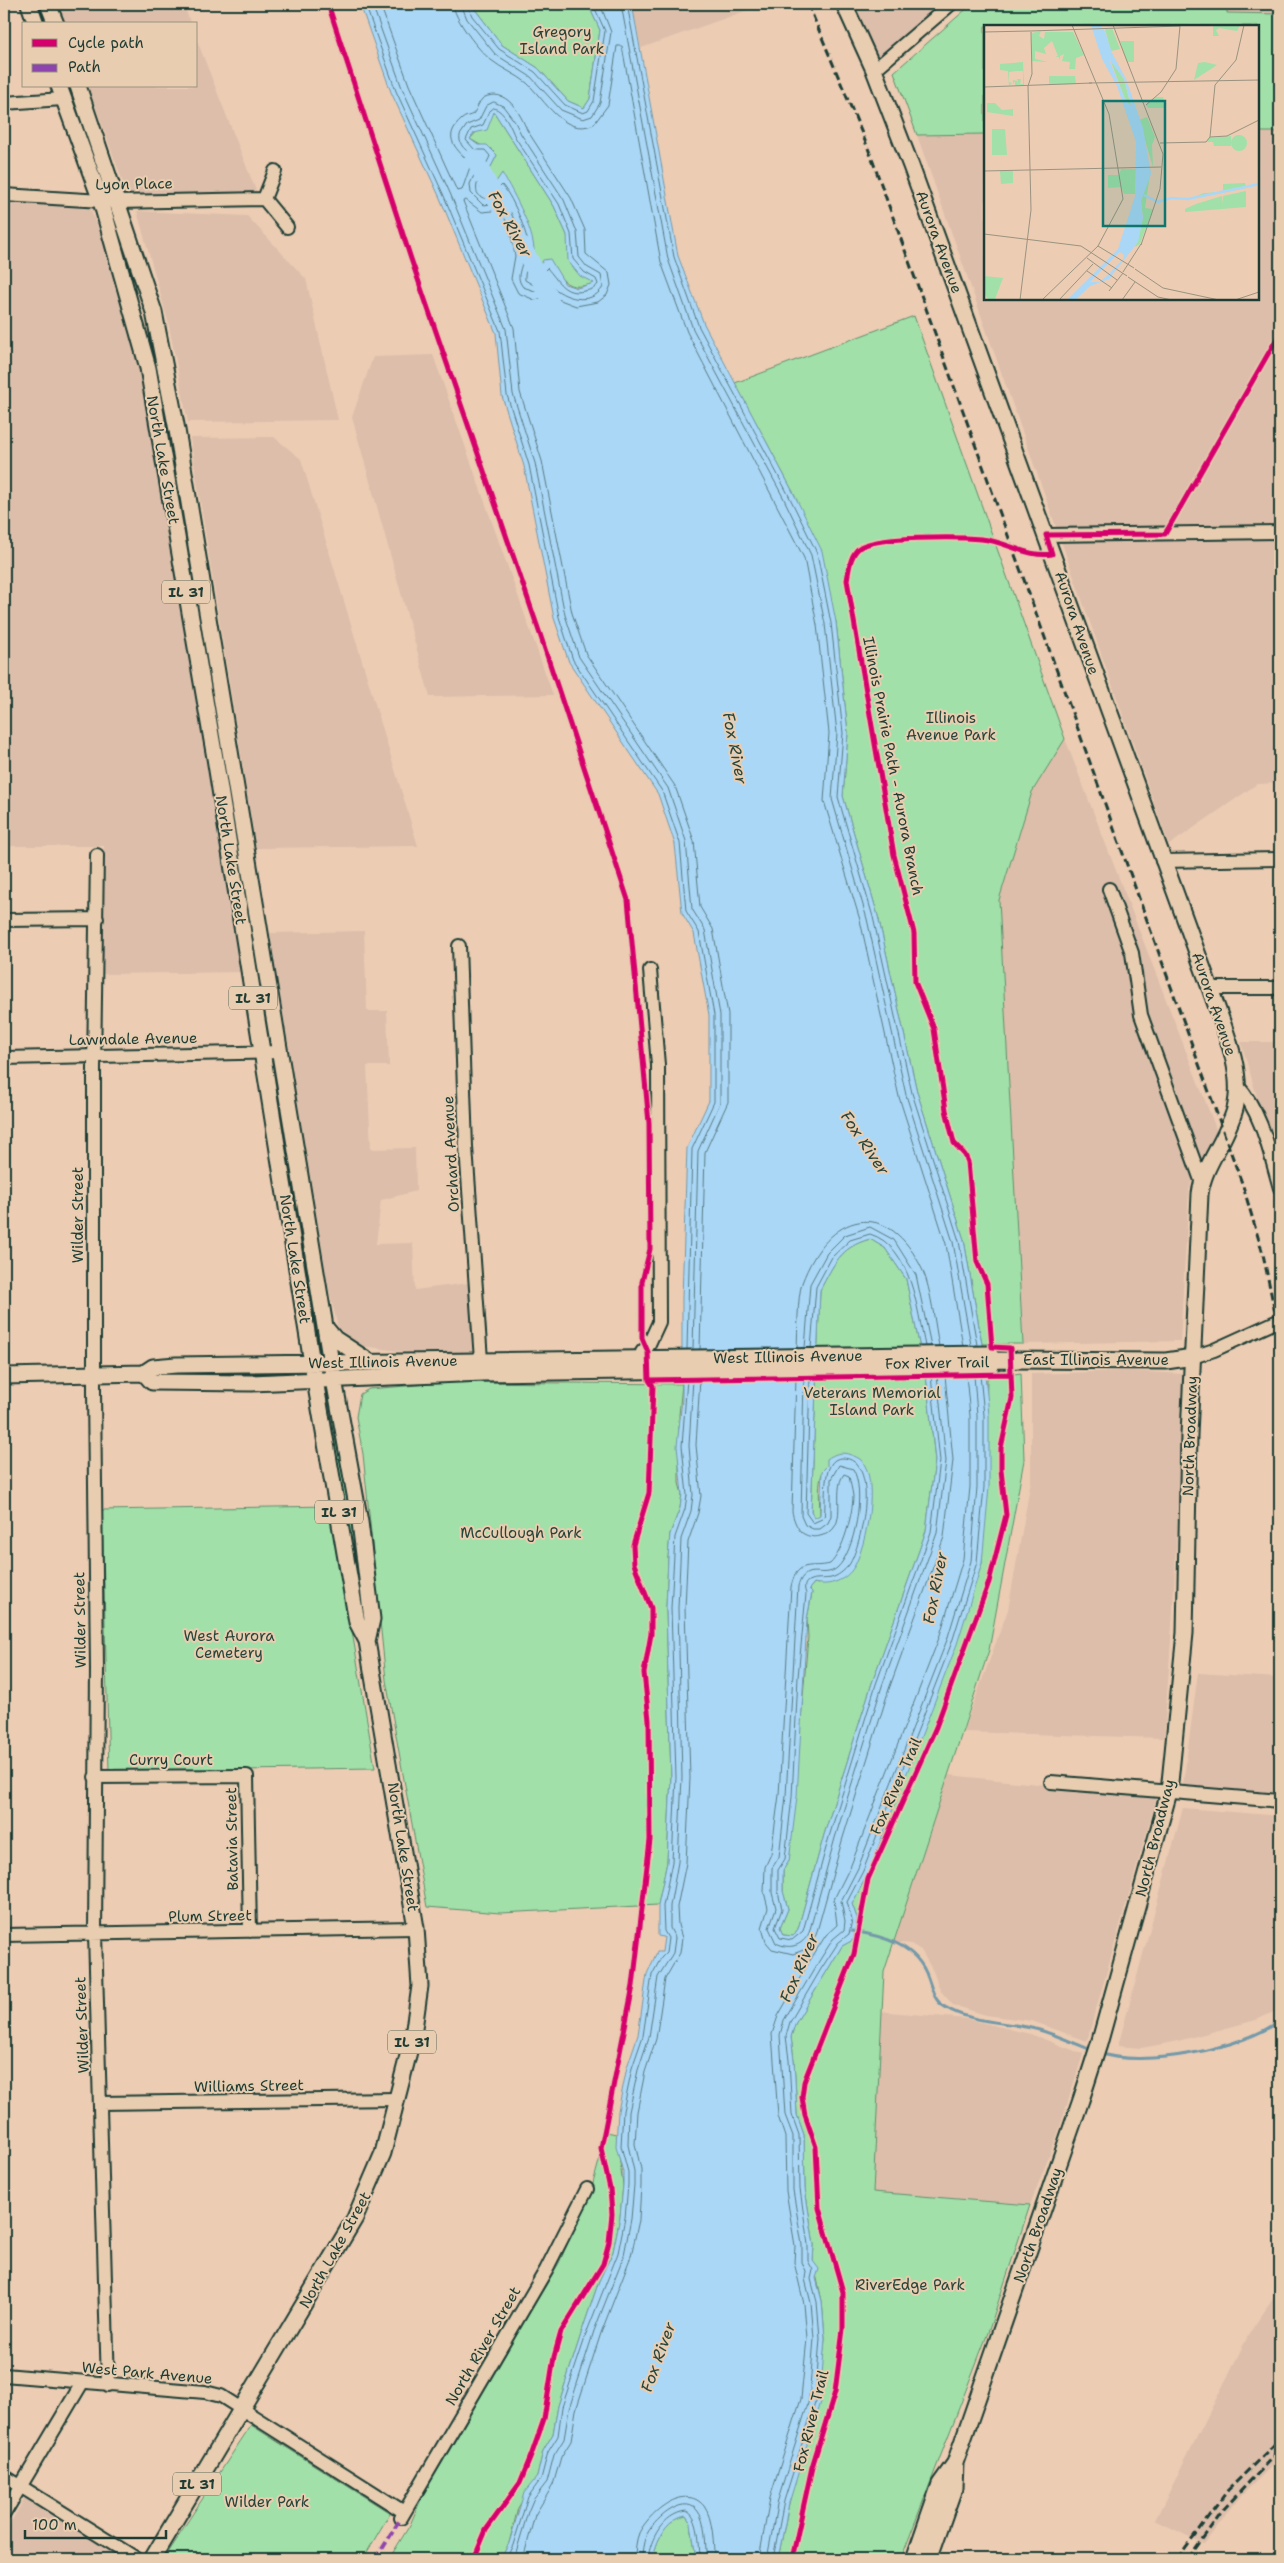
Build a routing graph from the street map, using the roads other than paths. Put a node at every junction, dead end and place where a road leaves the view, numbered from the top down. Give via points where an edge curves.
1 (29, 4) edge
2 (48, 4) edge
3 (844, 4) edge
4 (951, 4) edge
5 (35, 22) edge
6 (55, 22) edge
7 (874, 70) junction
8 (79, 88) edge
9 (61, 93) edge
10 (4, 103) edge
11 (274, 171) dead end
12 (4, 195) edge
13 (264, 199) junction
14 (101, 201) junction
15 (118, 202) junction
16 (287, 227) dead end
17 (1280, 532) edge
18 (1046, 535) junction
19 (97, 855) dead end
20 (1280, 859) edge
21 (1162, 861) junction
22 (1109, 889) dead end
23 (97, 919) junction
24 (4, 920) edge
25 (458, 946) dead end
26 (650, 970) dead end
27 (1210, 988) junction
28 (1280, 988) edge
29 (281, 1052) junction
30 (262, 1053) junction
31 (94, 1056) junction
32 (4, 1058) edge
33 (1237, 1085) junction
34 (1202, 1184) junction
35 (1280, 1188) edge
36 (1280, 1320) edge
37 (325, 1327) junction
38 (1193, 1357) junction
39 (481, 1360) junction
40 (994, 1360) joint
41 (372, 1362) junction
42 (312, 1363) junction
43 (331, 1363) junction
44 (642, 1365) junction
45 (144, 1373) junction
46 (94, 1374) junction
47 (4, 1376) edge
48 (334, 1380) junction
49 (315, 1381) junction
50 (367, 1641) junction
51 (247, 1776) joint
52 (95, 1777) junction
53 (1051, 1782) dead end
54 (1170, 1792) junction
55 (1280, 1801) edge
56 (416, 1928) junction
57 (250, 1931) junction
58 (95, 1934) junction
59 (4, 1935) edge
60 (397, 2099) junction
61 (100, 2103) junction
62 (588, 2188) dead end
63 (4, 2375) edge
64 (82, 2383) junction
65 (108, 2385) junction
66 (242, 2408) junction
67 (955, 2463) junction
68 (4, 2476) edge
69 (21, 2486) junction
70 (4, 2514) edge
71 (403, 2515) joint
72 (137, 2559) edge
73 (152, 2559) edge
74 (914, 2559) edge
75 (929, 2559) edge

1 - 5 main road
2 - 6 main road
3 - 7 main road, Aurora Avenue
4 - 7 street
7 - 18 main road, Aurora Avenue
8 - 15 main road, North Lake Street
9 - 10 street
9 - 14 main road, North Lake Street / IL 31
11 - 13 street
12 - 14 street, Lyon Place
13 - 15 street, Lyon Place
13 - 16 street
14 - 15 street, Lyon Place
14 - 30 main road, North Lake Street / IL 31 via 148,368
15 - 29 main road, North Lake Street via 154,312 167,377
17 - 18 street
18 - 21 main road, Aurora Avenue
19 - 23 street, Wilder Street
20 - 21 street
21 - 27 main road, Aurora Avenue
22 - 34 street, North Broadway via 1132,953 1141,1016
23 - 24 street
23 - 31 street, Wilder Street
25 - 39 street, Orchard Avenue via 466,1147
26 - 44 street via 658,1066 659,1322 642,1352
27 - 28 street
27 - 33 main road, Aurora Avenue
29 - 30 street, Lawndale Avenue
29 - 37 main road, North Lake Street
30 - 31 street, Lawndale Avenue
30 - 42 main road, North Lake Street / IL 31
31 - 32 street, Lawndale Avenue
31 - 46 street, Wilder Street
33 - 34 main road, North Broadway via 1231,1120
33 - 35 street, Aurora Avenue via 1257,1116
34 - 38 main road, North Broadway
36 - 38 street, East Illinois Avenue
37 - 41 main road via 335,1339
37 - 43 main road, North Lake Street
38 - 40 main road, East Illinois Avenue via 1166,1361
38 - 54 main road, North Broadway via 1184,1640
39 - 41 main road, West Illinois Avenue
39 - 44 main road, West Illinois Avenue
40 - 44 main road, West Illinois Avenue via 989,1354 918,1361
41 - 43 main road, West Illinois Avenue
42 - 43 main road, West Illinois Avenue
42 - 45 main road, West Illinois Avenue via 153,1366
42 - 49 main road, North Lake Street / IL 31
43 - 48 main road, North Lake Street
44 - 48 main road, West Illinois Avenue
45 - 46 main road, West Illinois Avenue
45 - 49 main road, West Illinois Avenue via 152,1382
46 - 47 main road, West Illinois Avenue
46 - 52 street, Wilder Street
48 - 49 main road, West Illinois Avenue
48 - 50 main road, North Lake Street via 367,1572 372,1619
49 - 50 main road, North Lake Street / IL 31 via 357,1622
50 - 56 main road, North Lake Street / IL 31
51 - 52 street, Curry Court
51 - 57 street, Batavia Street
52 - 58 street, Wilder Street
53 - 54 street
54 - 55 street
54 - 67 main road, North Broadway via 1093,2063
56 - 57 street, Plum Street
56 - 60 main road, North Lake Street / IL 31 via 420,1968 418,2011
57 - 58 street, Plum Street
58 - 59 street, Plum Street
58 - 61 street, Wilder Street
60 - 61 street, Williams Street
60 - 66 main road, North Lake Street / IL 31 via 383,2153 364,2200
61 - 65 street, Wilder Street
62 - 71 street, North River Street via 546,2270
63 - 64 street, West Park Avenue
64 - 65 street, West Park Avenue
64 - 69 street
65 - 66 street, West Park Avenue via 205,2392 227,2398
66 - 71 street, West Park Avenue
66 - 73 main road, North Lake Street / IL 31
67 - 74 main road, North Broadway via 940,2484
67 - 75 main road, North Broadway via 954,2488
68 - 69 street
69 - 70 street
69 - 72 street

